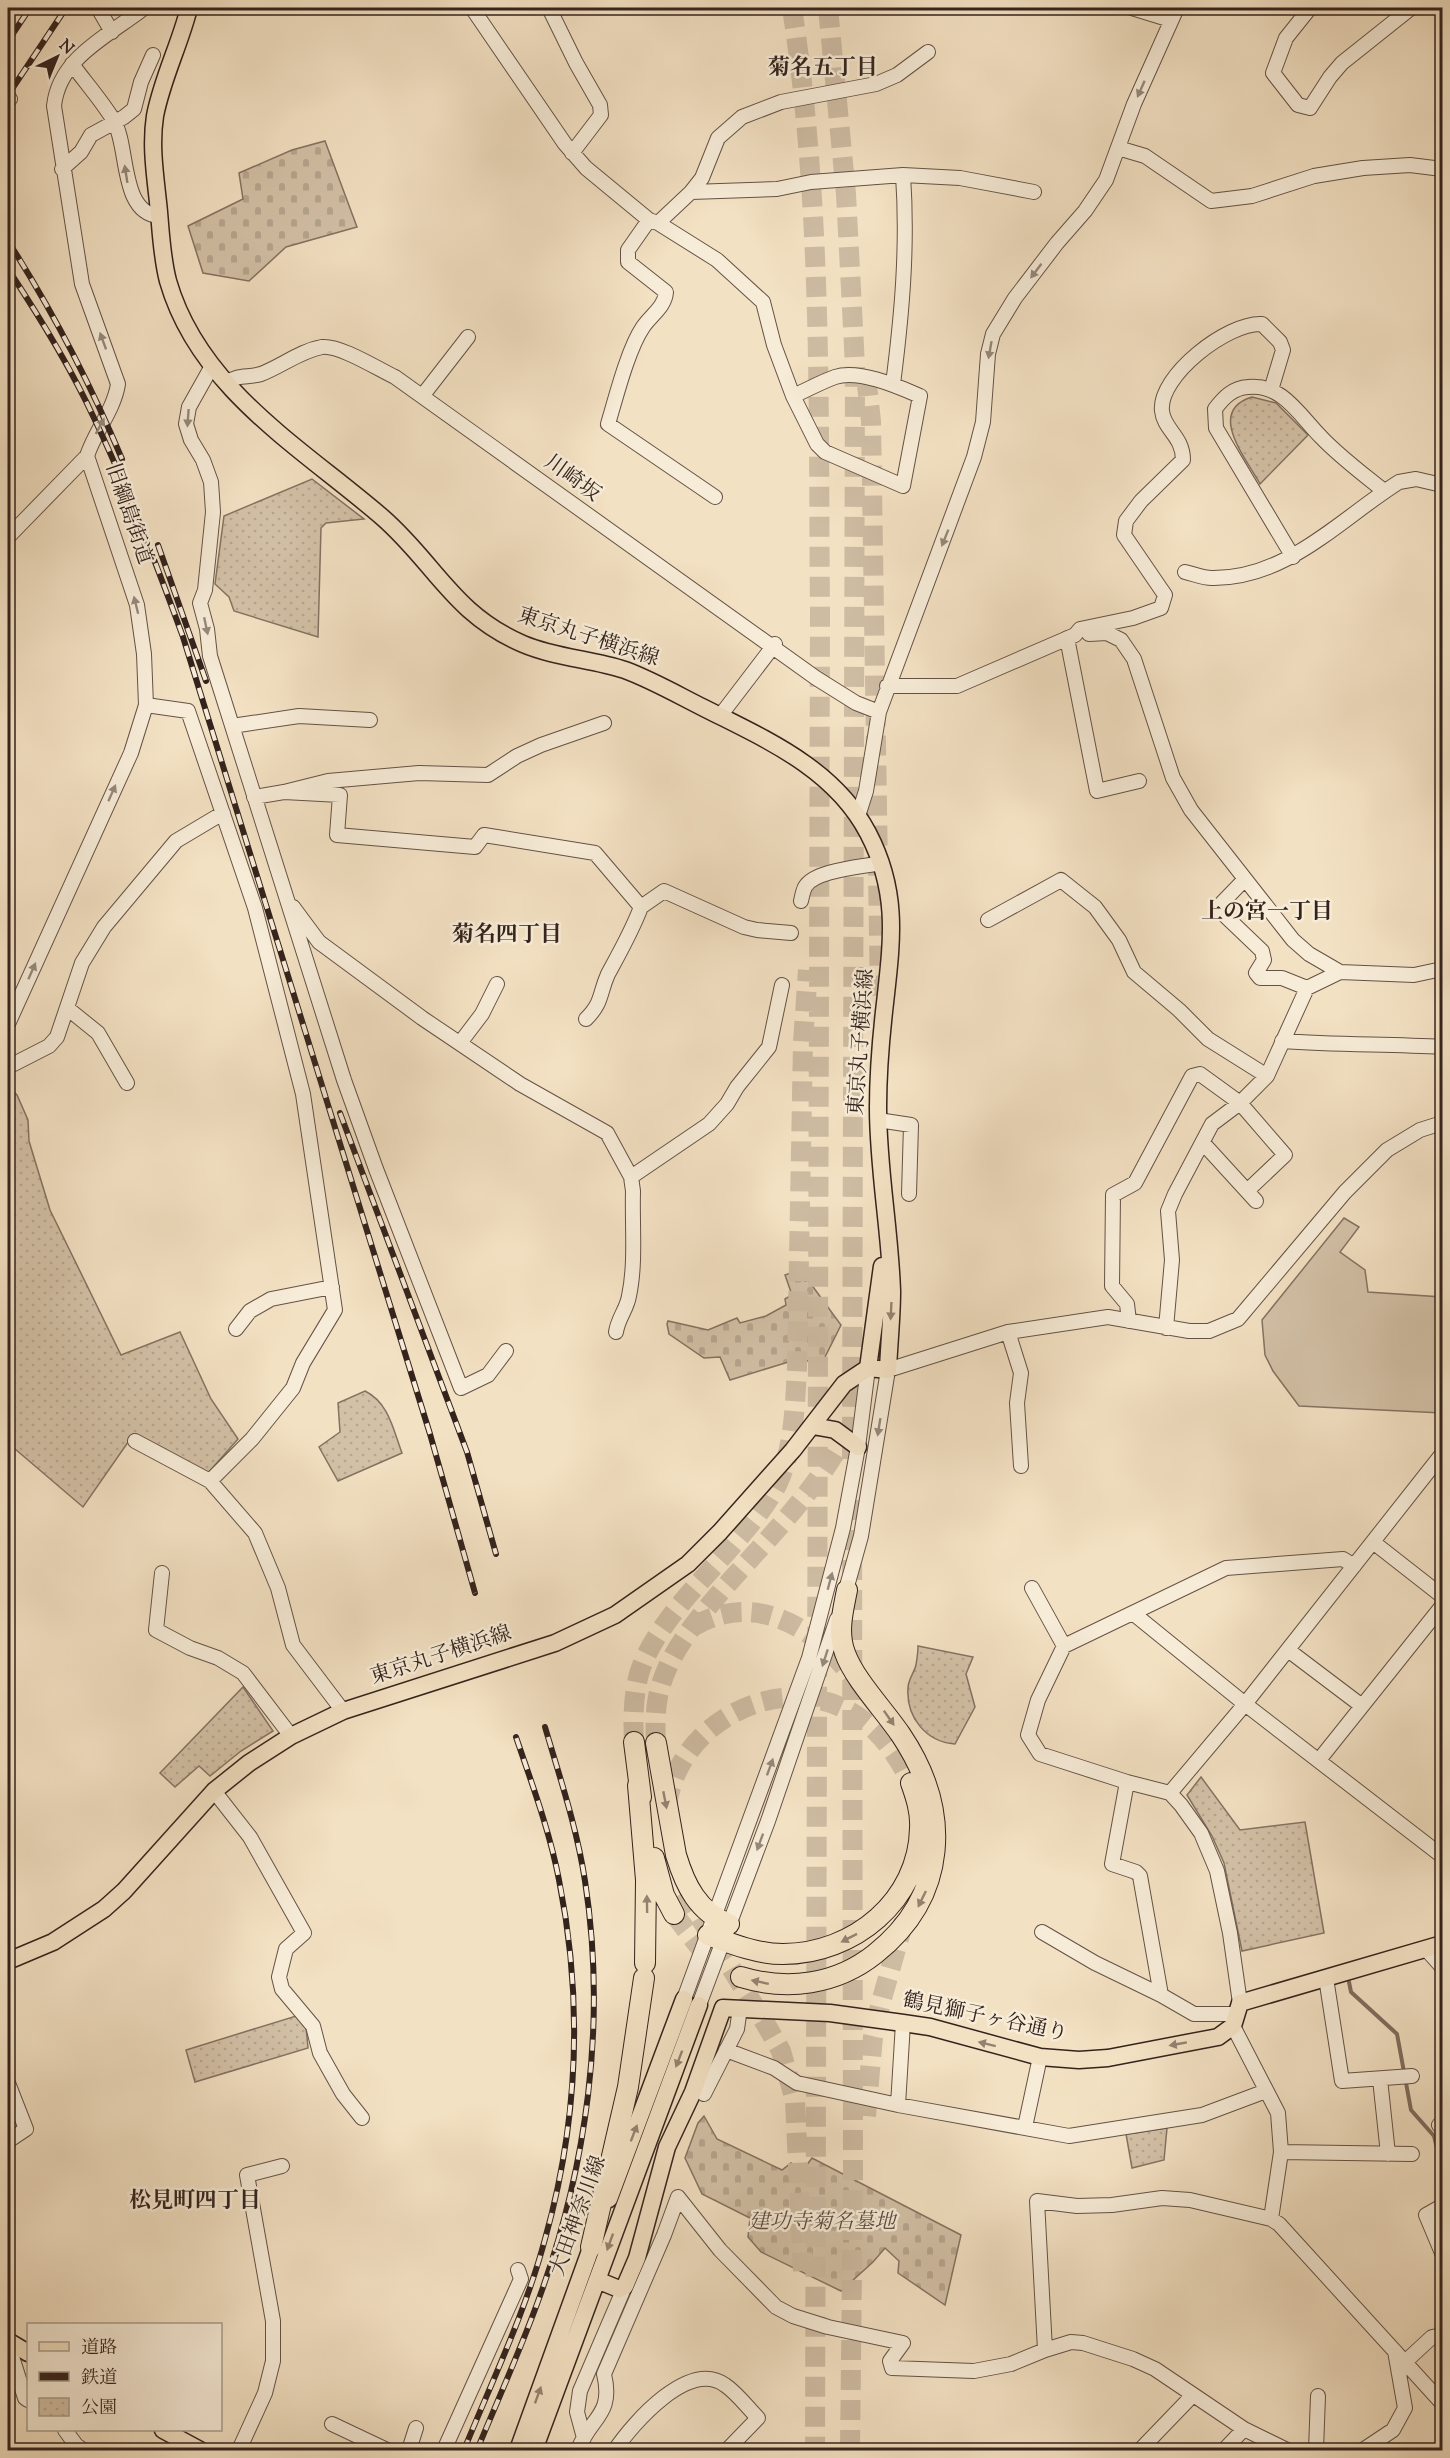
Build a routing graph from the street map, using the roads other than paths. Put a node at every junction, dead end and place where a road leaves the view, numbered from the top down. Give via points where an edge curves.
1 (98, 8) edge
2 (144, 8) edge
3 (189, 8) edge
4 (472, 8) edge
5 (549, 8) edge
6 (1132, 8) edge
7 (1310, 8) edge
8 (1411, 8) edge
9 (1174, 14) edge
10 (112, 32) junction
11 (928, 51) dead end
12 (153, 55) dead end
13 (72, 64) junction
14 (114, 122) junction
15 (1118, 148) junction
16 (572, 153) junction
17 (62, 169) junction
18 (1443, 169) edge
19 (903, 175) junction
20 (691, 192) junction
21 (1034, 192) dead end
22 (159, 216) junction
23 (653, 222) junction
24 (468, 337) dead end
25 (212, 366) junction
26 (226, 383) junction
27 (893, 384) junction
28 (1271, 390) junction
29 (423, 395) junction
30 (793, 396) junction
31 (87, 456) junction
32 (1443, 485) edge
33 (1384, 491) junction
34 (715, 496) dead end
35 (8, 537) edge
36 (1293, 557) junction
37 (1185, 572) dead end
38 (1071, 636) junction
39 (775, 646) junction
40 (888, 686) junction
41 (146, 705) junction
42 (879, 712) junction
43 (720, 716) junction
44 (370, 720) dead end
45 (604, 723) dead end
46 (232, 726) junction
47 (1139, 781) dead end
48 (284, 792) junction
49 (254, 797) junction
50 (223, 813) junction
51 (858, 816) junction
52 (881, 863) junction
53 (1245, 879) junction
54 (286, 898) junction
55 (801, 901) dead end
56 (641, 907) junction
57 (988, 920) dead end
58 (791, 933) dead end
59 (1443, 969) edge
60 (1340, 972) junction
61 (497, 984) dead end
62 (782, 985) dead end
63 (1307, 988) junction
64 (67, 1008) junction
65 (586, 1019) dead end
66 (8, 1024) edge
67 (1282, 1041) junction
68 (460, 1043) junction
69 (1443, 1047) edge
70 (8, 1067) edge
71 (1266, 1076) junction
72 (127, 1083) dead end
73 (1240, 1103) junction
74 (878, 1120) junction
75 (1443, 1124) edge
76 (1203, 1143) junction
77 (631, 1178) junction
78 (909, 1194) dead end
79 (886, 1232) junction
80 (332, 1287) junction
81 (1129, 1321) junction
82 (1166, 1328) junction
83 (236, 1329) dead end
84 (616, 1332) dead end
85 (1008, 1332) junction
86 (507, 1351) dead end
87 (868, 1368) junction
88 (888, 1370) junction
89 (813, 1426) junction
90 (135, 1441) dead end
91 (858, 1447) junction
92 (1443, 1454) edge
93 (1021, 1466) dead end
94 (210, 1481) junction
95 (1373, 1542) junction
96 (1354, 1566) junction
97 (162, 1573) dead end
98 (1032, 1588) dead end
99 (847, 1590) junction
100 (1443, 1596) edge
101 (1443, 1606) edge
102 (1134, 1614) junction
103 (1064, 1646) junction
104 (1288, 1650) junction
105 (1245, 1704) junction
106 (1362, 1706) junction
107 (343, 1711) junction
108 (291, 1736) junction
109 (634, 1742) tunnel mouth
110 (656, 1743) tunnel mouth
111 (1319, 1760) junction
112 (1127, 1782) junction
113 (911, 1783) tunnel mouth
114 (638, 1785) junction
115 (214, 1791) junction
116 (1170, 1793) junction
117 (1443, 1856) edge
118 (674, 1914) tunnel mouth
119 (719, 1929) junction
120 (1042, 1932) dead end
121 (1434, 1947) edge
122 (8, 1961) edge
123 (1443, 1967) edge
124 (741, 1977) dead end
125 (1326, 1978) junction
126 (1161, 1995) junction
127 (692, 2002) junction
128 (740, 2008) junction
129 (1236, 2014) junction
130 (903, 2023) junction
131 (726, 2050) junction
132 (1040, 2057) junction
133 (1412, 2076) dead end
134 (1380, 2079) junction
135 (8, 2083) edge
136 (1266, 2091) junction
137 (704, 2094) dead end
138 (898, 2105) junction
139 (362, 2118) dead end
140 (1024, 2127) junction
141 (8, 2141) edge
142 (1281, 2152) junction
143 (1388, 2154) junction
144 (1412, 2154) dead end
145 (282, 2166) dead end
146 (1443, 2206) edge
147 (1272, 2219) junction
148 (591, 2247) junction
149 (1443, 2253) edge
150 (518, 2270) dead end
151 (597, 2280) junction
152 (625, 2286) junction
153 (1443, 2335) edge
154 (8, 2343) edge
155 (1045, 2350) junction
156 (27, 2352) edge
157 (1395, 2352) junction
158 (1405, 2362) junction
159 (1192, 2396) junction
160 (1318, 2396) dead end
161 (27, 2399) edge
162 (1443, 2403) edge
163 (332, 2424) dead end
164 (416, 2428) dead end
165 (1244, 2429) junction
166 (66, 2431) edge
167 (165, 2431) edge
168 (581, 2444) edge
169 (83, 2451) edge
170 (200, 2451) edge
171 (239, 2451) edge
172 (387, 2451) edge
173 (409, 2451) edge
174 (444, 2451) edge
175 (518, 2451) edge
176 (534, 2451) edge
177 (615, 2451) edge
178 (727, 2451) edge
179 (1140, 2451) edge
180 (1224, 2451) edge
181 (1287, 2451) edge
182 (1316, 2451) edge
183 (1364, 2451) edge

1 - 10 street
2 - 10 street, 旧綱島街道
3 - 22 main road, 東京丸子横浜線 via 155,120 153,156
4 - 16 street
5 - 16 street via 600,105 601,115
6 - 9 street
7 - 8 street via 1286,38 1273,74 1298,105 1310,108 1342,63
9 -> 15 street
10 - 13 street, 旧綱島街道
11 - 20 street via 897,75 876,84 781,102 742,117 718,138 702,178
12 - 14 street via 134,109
13 - 14 street
13 - 17 street, 旧綱島街道 via 60,82 49,117
14 - 17 street via 91,135 81,152
22 -> 14 street via 143,211 128,186
15 - 18 street via 1145,156 1210,201 1252,196 1314,176 1363,168 1410,165
15 -> 40 street via 1101,188 1015,298 993,334 983,422 974,457
16 - 23 street
31 -> 17 street, 旧綱島街道 via 118,384 82,284
19 - 20 street via 811,182 777,189
19 - 21 street via 960,178
19 - 27 street via 903,303
20 - 23 street
22 - 25 main road, 東京丸子横浜線 via 170,286 192,335
23 - 30 street via 717,260 763,302
23 - 34 street via 628,250 628,262 666,292 665,301 642,328 608,424
24 - 29 street
25 - 26 main road, 東京丸子横浜線
25 -> 46 street via 189,407 186,424 211,482 213,512 205,590 200,603 210,656
26 - 29 street, 川崎坂 via 235,376 260,374 324,347 395,377
26 - 43 main road, 東京丸子横浜線 via 256,413 395,529 455,598 491,627 541,651 632,673
27 - 30 street via 837,376
27 - 30 street via 920,396 903,486 825,452
28 - 33 street
28 - 36 street via 1258,386 1235,389 1219,403 1214,418 1219,436
28 - 38 street via 1283,350 1262,324 1223,334 1200,350 1176,378 1163,398 1161,410 1183,448 1183,460 1141,501 1126,521 1124,535 1165,595 1161,608 1080,629
29 - 39 street, 川崎坂 via 614,535
31 - 35 street
41 -> 31 street, 旧綱島街道 via 137,605
32 - 33 street via 1407,479
33 - 36 street
36 - 37 street via 1255,573 1211,578
38 - 40 street via 957,686
38 - 47 street via 1097,791
38 - 53 street via 1107,633 1121,640 1134,659 1173,778 1191,810
39 - 42 street, 川崎坂 via 856,703
39 - 43 street
40 - 42 street
41 - 50 street via 188,711
66 -> 41 street, 旧綱島街道 via 131,753
42 - 51 street
43 - 51 main road, 東京丸子横浜線 via 808,765 836,789
44 - 46 street via 299,716
45 - 48 street via 525,752 488,775 419,773 328,781
46 - 49 street
48 - 49 street
48 - 56 street via 340,795 337,835 475,847 484,835 595,853
49 - 54 street
50 - 64 street via 176,841 104,927 82,963
50 - 80 street via 255,908 303,1094
51 - 52 main road, 東京丸子横浜線
52 - 55 street via 821,875 810,881
52 - 74 main road, 東京丸子横浜線 via 890,896 892,927
53 - 60 street via 1293,940
53 - 63 street via 1217,908 1262,951 1263,960 1256,973 1260,978 1282,978
54 - 68 street via 319,942
54 - 86 street via 344,1080 461,1388 488,1375
56 - 58 street via 664,891 744,927
56 - 65 street via 607,976 598,1008
57 - 71 street via 1061,880 1095,907 1119,940 1134,972 1208,1039
59 - 60 street via 1414,975
60 - 63 street
61 - 68 street via 482,1014
62 - 77 street via 769,1047 727,1104 709,1124
63 - 67 street
64 - 70 street via 57,1037 49,1046
64 - 72 street via 98,1033
67 - 69 street
67 - 71 street
68 - 77 street via 520,1084 607,1133
71 - 73 street
73 - 76 street via 1212,1124
73 - 76 street via 1285,1155 1251,1196
73 - 81 street via 1200,1074 1192,1076 1135,1183 1113,1195 1112,1286 1127,1304
74 - 78 street via 911,1125
74 - 79 main road, 東京丸子横浜線
75 - 82 street via 1420,1130 1387,1150 1238,1319 1209,1331
76 - 82 street via 1168,1211 1172,1260
77 - 84 street via 631,1283 629,1300
79 - 87 main road, 東京丸子横浜線
79 -> 88 main road, 東京丸子横浜線 via 892,1292
80 - 83 street via 270,1299 250,1311
80 - 94 street via 335,1310 303,1363 293,1388 252,1439
81 - 82 street
81 - 85 street via 1108,1317
85 - 88 street
85 - 93 street via 1021,1373 1017,1402
87 - 88 main road
87 - 89 main road, 東京丸子横浜線 via 844,1384
87 - 91 street
88 -> 99 street via 861,1536
89 - 91 main road via 835,1430
89 - 107 main road, 東京丸子横浜線 via 691,1561 615,1615 555,1643
90 - 94 street
119 -> 91 street via 809,1658 840,1538
92 - 95 street
94 - 107 street via 255,1533 278,1588 293,1645
95 - 96 street
95 - 100 street
96 - 102 street via 1343,1559 1226,1568
96 - 104 street
97 - 108 street via 156,1630 243,1673
98 - 103 street
99 -> 119 street via 807,1710
99 -> 124 highway via 840,1622 844,1652 903,1739 925,1781 936,1828 932,1872 926,1893 900,1932 850,1970 794,1985
101 - 106 street
102 - 103 street
102 - 105 street
103 - 112 street via 1038,1700 1028,1735 1040,1754
104 - 105 street
104 - 106 street
105 - 111 street
105 - 116 street
106 - 111 street
107 - 108 main road, 東京丸子横浜線
108 - 115 main road, 東京丸子横浜線 via 249,1762
109 - 114 highway
110 -> 119 highway via 681,1872
111 - 117 street
112 - 116 street
112 - 126 street via 1112,1864 1140,1876
113 -> 119 highway via 920,1825 914,1865 895,1900 865,1929 825,1948 782,1954 762,1952
114 - 118 highway via 657,1873
148 -> 114 highway via 630,2077 645,1971 646,1880
115 - 122 main road, 東京丸子横浜線 via 104,1909 53,1942
115 - 139 street via 250,1837 304,1933 286,1949 279,1977 282,1989 313,2026 320,2053
116 - 129 street via 1201,1833 1211,1854 1230,1933
119 - 127 street
120 - 126 street
121 - 123 street
121 - 125 main road, 鶴見獅子ヶ谷通り
125 - 129 main road, 鶴見獅子ヶ谷通り
125 - 134 street via 1342,2081
126 - 129 street via 1194,2014
148 -> 127 main road, 大田神奈川線
127 -> 151 main road, 大田神奈川線
128 - 130 main road, 鶴見獅子ヶ谷通り via 830,2013
128 - 131 street via 737,2029
128 - 152 main road via 723,2008 693,2092 668,2147 637,2258
129 -> 132 main road, 鶴見獅子ヶ谷通り via 1218,2037 1108,2058
129 - 136 street
132 -> 130 main road, 鶴見獅子ヶ谷通り
130 - 138 street
131 - 137 street
131 - 138 street via 774,2068 797,2083
132 - 140 street
133 - 134 street
134 - 143 street
135 - 141 street via 26,2129
136 - 140 street via 1202,2115 1069,2136
136 - 142 street via 1278,2113
138 - 140 street
142 - 143 street
142 - 147 street
143 - 144 street
145 - 171 street via 247,2175 273,2321 273,2361 265,2393
146 - 149 street via 1426,2215
147 - 155 street via 1190,2200 1162,2198 1077,2206 1037,2201
147 - 157 street
175 -> 148 main road, 大田神奈川線
150 - 174 street via 521,2279
151 - 152 main road, 大田神奈川線 via 619,2289
151 - 176 main road, 大田神奈川線
152 - 168 street via 580,2391 577,2412
153 - 158 street via 1432,2337
154 - 156 main road
154 - 161 street
155 - 159 street via 1071,2342 1083,2343 1155,2369
155 - 168 street via 1011,2364 974,2371 892,2368 890,2361 903,2343 828,2327 776,2307 720,2250 678,2197 604,2374 608,2392 605,2407
157 - 158 street
157 - 183 street via 1405,2408 1393,2430
158 - 162 street
159 - 165 street
159 - 179 street
160 - 182 street
163 - 172 street
164 - 173 street
165 - 180 street
165 - 181 street
166 - 169 street
167 - 170 main road
177 - 178 street via 627,2432 663,2395 703,2378 724,2384 758,2418

